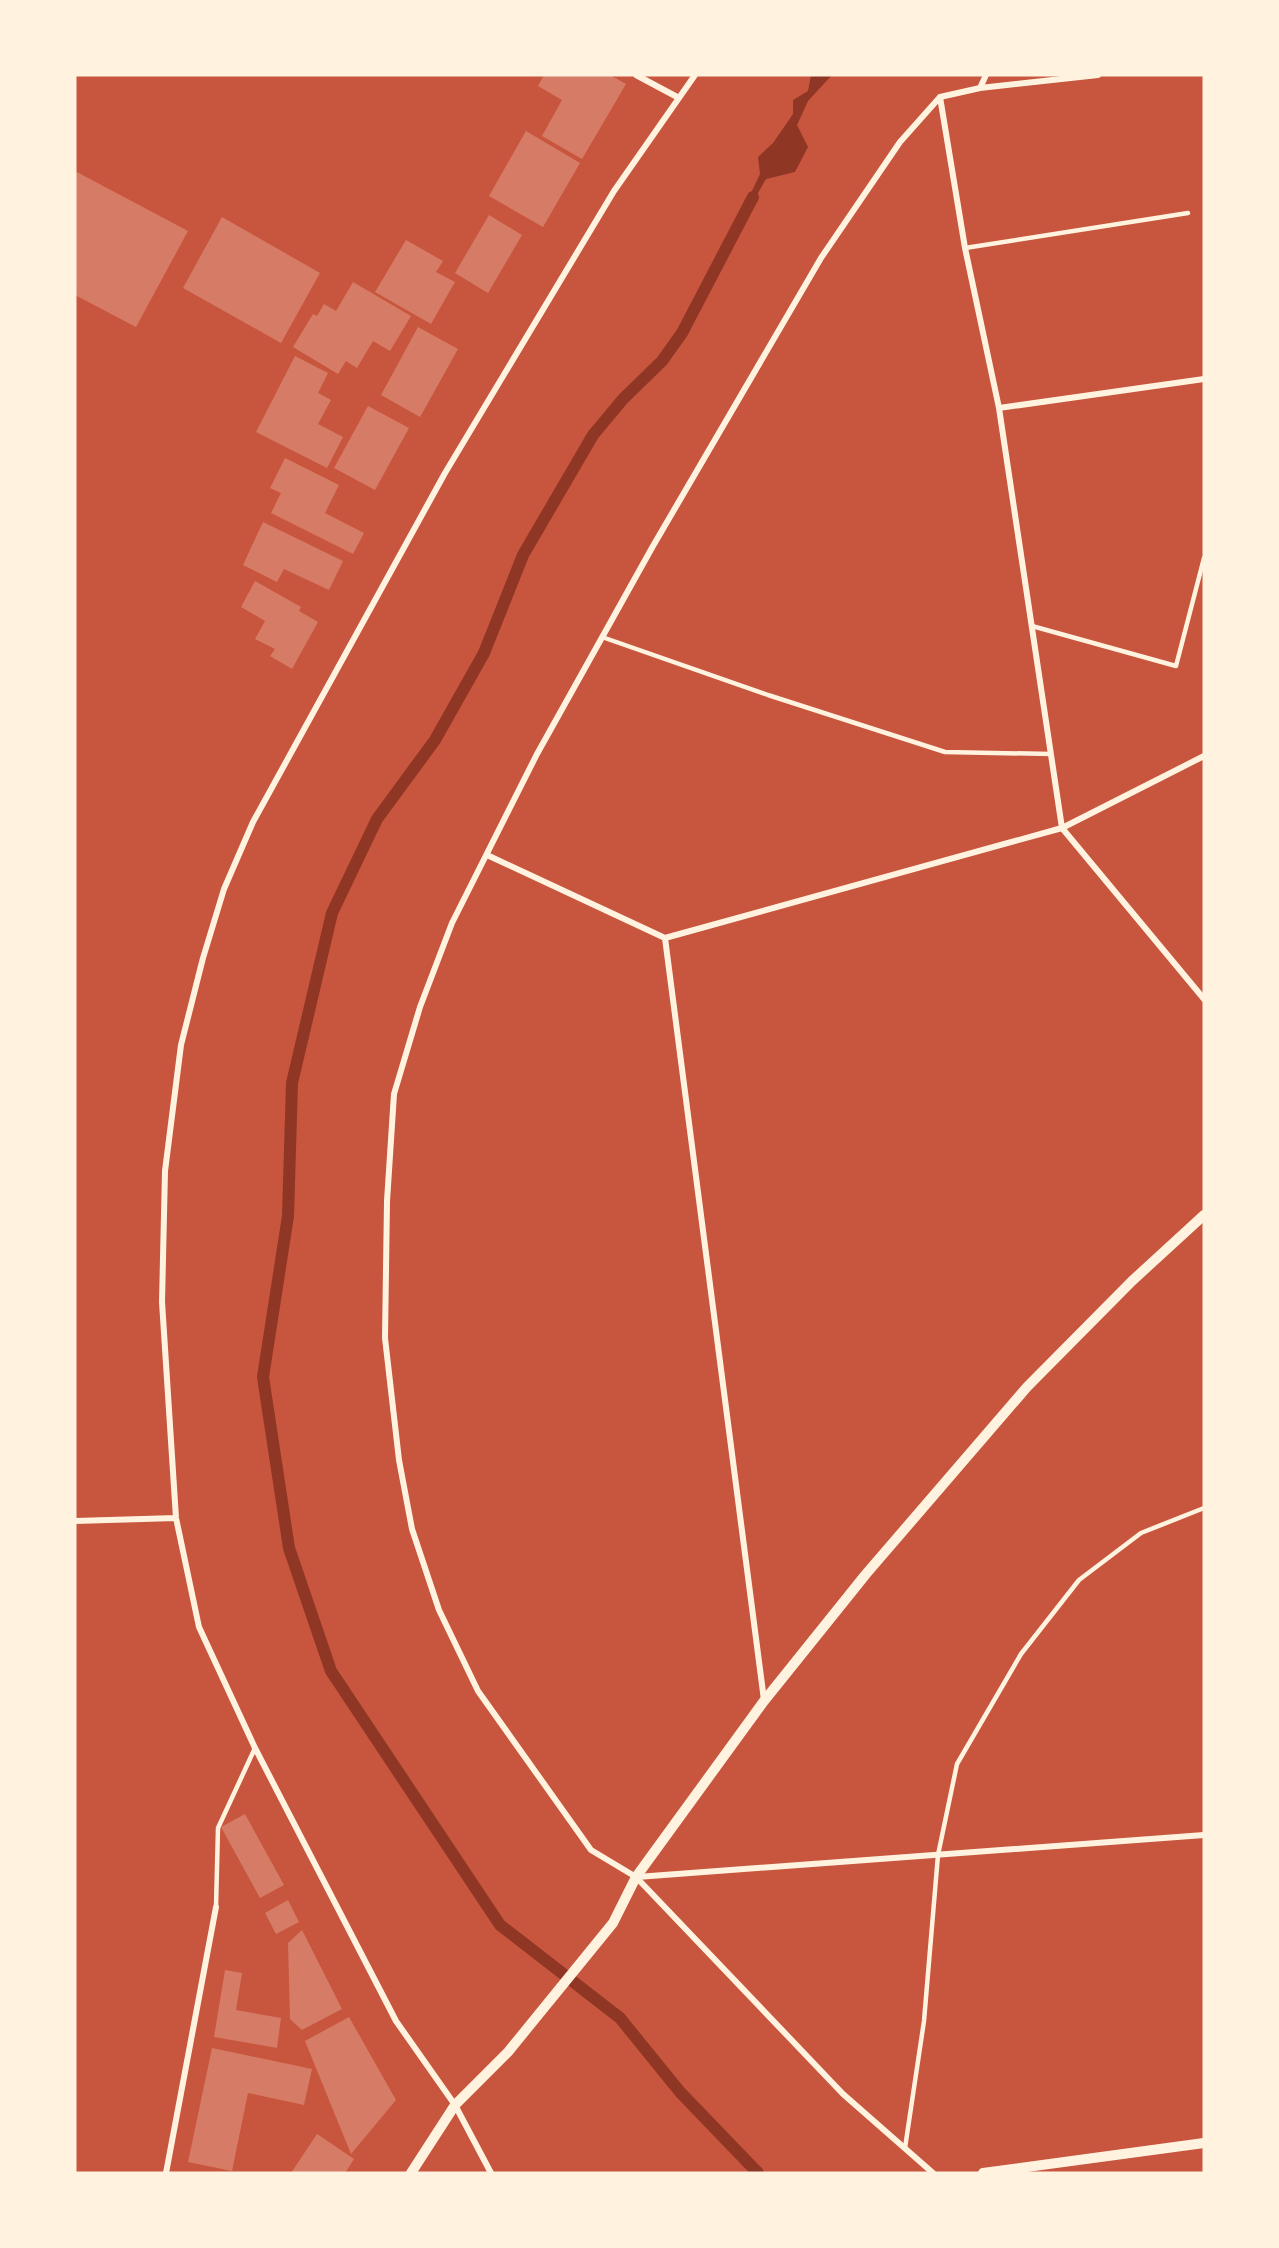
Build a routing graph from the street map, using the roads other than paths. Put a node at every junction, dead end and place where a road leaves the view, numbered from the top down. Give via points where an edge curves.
1 (636, 75) edge
2 (694, 75) edge
3 (986, 75) edge
4 (1098, 75) edge
5 (980, 88) junction
6 (940, 97) junction
7 (679, 98) junction
8 (1188, 213) dead end
9 (965, 248) junction
10 (1204, 379) edge
11 (999, 408) junction
12 (1204, 558) edge
13 (1032, 626) junction
14 (602, 637) junction
15 (1051, 754) junction
16 (1204, 756) edge
17 (1062, 828) junction
18 (487, 855) junction
19 (664, 938) junction
20 (1204, 999) edge
21 (1204, 1215) edge
22 (1204, 1508) edge
23 (176, 1518) junction
24 (75, 1521) edge
25 (764, 1701) junction
26 (255, 1748) junction
27 (1204, 1835) edge
28 (938, 1855) junction
29 (636, 1877) junction
30 (216, 1907) joint
31 (454, 2105) junction
32 (1204, 2143) edge
33 (905, 2148) junction
34 (166, 2173) edge
35 (411, 2173) edge
36 (491, 2173) edge
37 (933, 2173) edge
38 (983, 2173) edge

1 - 7 street
2 - 7 street
3 - 5 street
4 - 5 street
5 - 6 street
6 - 9 street
6 - 14 street via 900,142 821,258
7 - 23 street via 614,191 445,473 306,722 253,822 224,889 181,1045 165,1171 162,1302
8 - 9 lane
9 - 11 street
10 - 11 street
11 - 13 street
12 - 13 lane via 1176,666
13 - 15 street
14 - 15 lane via 945,752
14 - 18 street
15 - 17 street
16 - 17 street
17 - 19 street
17 - 20 street
18 - 19 street
18 - 29 street via 452,923 420,1007 394,1094 387,1201 385,1338 399,1460 412,1529 439,1610 478,1691 591,1850
19 - 25 street
21 - 25 street via 1027,1387 866,1574
22 - 28 lane via 1141,1533 1079,1580 1021,1654 957,1764
23 - 24 street
23 - 26 street via 199,1627
25 - 29 street
26 - 30 lane via 218,1828
26 - 31 street via 396,2021
27 - 28 street
28 - 29 street
28 - 33 lane via 924,2021
29 - 31 street via 613,1923 508,2052
29 - 33 street via 843,2094
30 - 34 street
31 - 35 street
31 - 36 street
32 - 38 street
33 - 37 street

